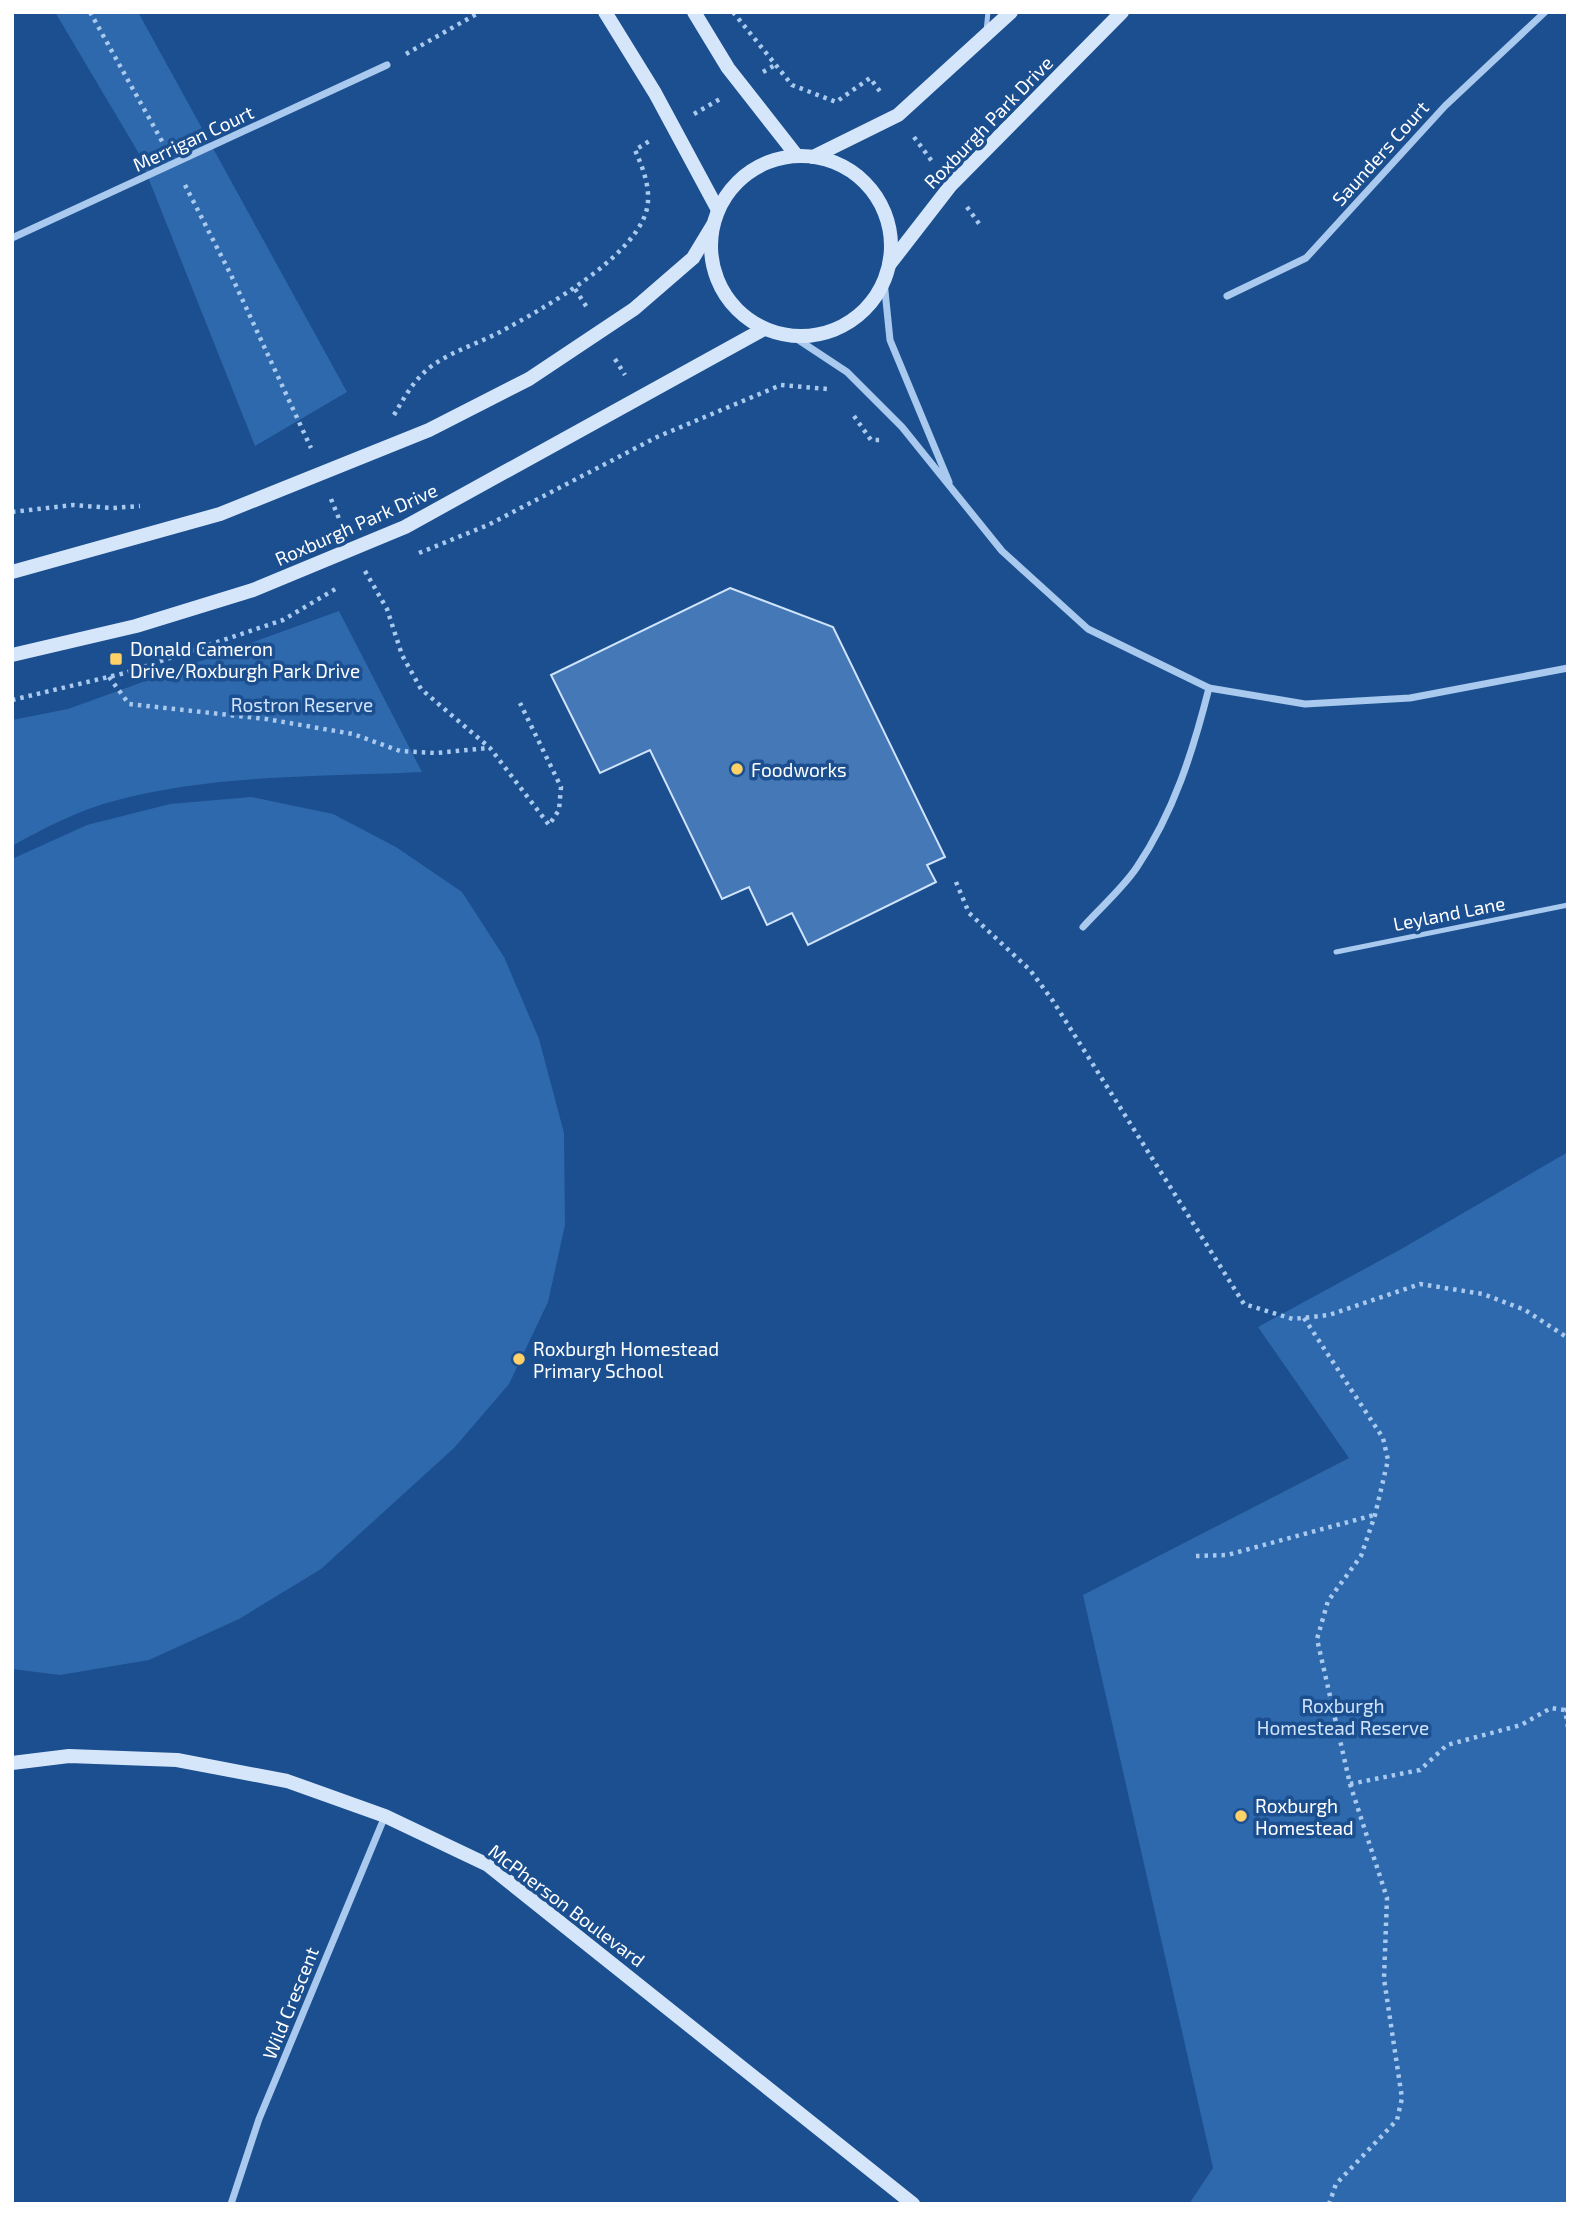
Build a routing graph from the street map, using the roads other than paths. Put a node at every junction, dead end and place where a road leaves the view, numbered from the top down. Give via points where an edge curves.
1 (605, 12) edge
2 (694, 12) edge
3 (988, 12) edge
4 (1011, 12) edge
5 (1122, 12) edge
6 (1545, 12) edge
7 (986, 37) junction
8 (387, 65) road end
9 (797, 156) junction
10 (813, 157) junction
11 (718, 210) junction
12 (713, 225) junction
13 (12, 238) edge
14 (889, 265) junction
15 (884, 281) junction
16 (1227, 296) dead end
17 (764, 329) junction
18 (794, 337) junction
19 (953, 491) junction
20 (12, 572) edge
21 (12, 654) edge
22 (1568, 668) edge
23 (1209, 688) junction
24 (1568, 905) edge
25 (1083, 926) dead end
26 (1336, 952) dead end
27 (12, 1763) edge
28 (385, 1816) junction
29 (231, 2204) edge
30 (913, 2204) edge

1 - 11 street
2 - 9 street
3 - 7 lane
4 - 7 street
5 - 14 street, Roxburgh Park Drive via 951,186
6 - 16 street, Saunders Court via 1445,106 1306,258
7 - 10 street via 898,115
8 - 13 street, Merrigan Court
9 - 10 street
9 - 11 street via 750,171
10 - 14 street via 848,169 875,194 889,228
11 - 12 street
12 - 17 street via 711,256 720,286 738,311
12 - 20 street via 693,258 634,309 529,379 429,430 208,517
14 - 15 street
15 - 18 street via 870,305 849,324 822,334
15 - 19 street via 890,340
17 - 18 street
17 - 21 street, Roxburgh Park Drive via 405,527 253,590 136,626
18 - 19 street via 846,372 902,427
19 - 23 street via 1002,551 1088,629
22 - 23 street via 1410,698 1318,704
23 - 25 street via 1192,753 1170,808 1137,868
24 - 26 lane, Leyland Lane
27 - 28 street, McPherson Boulevard via 69,1756 177,1760 287,1781
28 - 29 street, Wild Crescent via 259,2119
28 - 30 street, McPherson Boulevard via 488,1865

